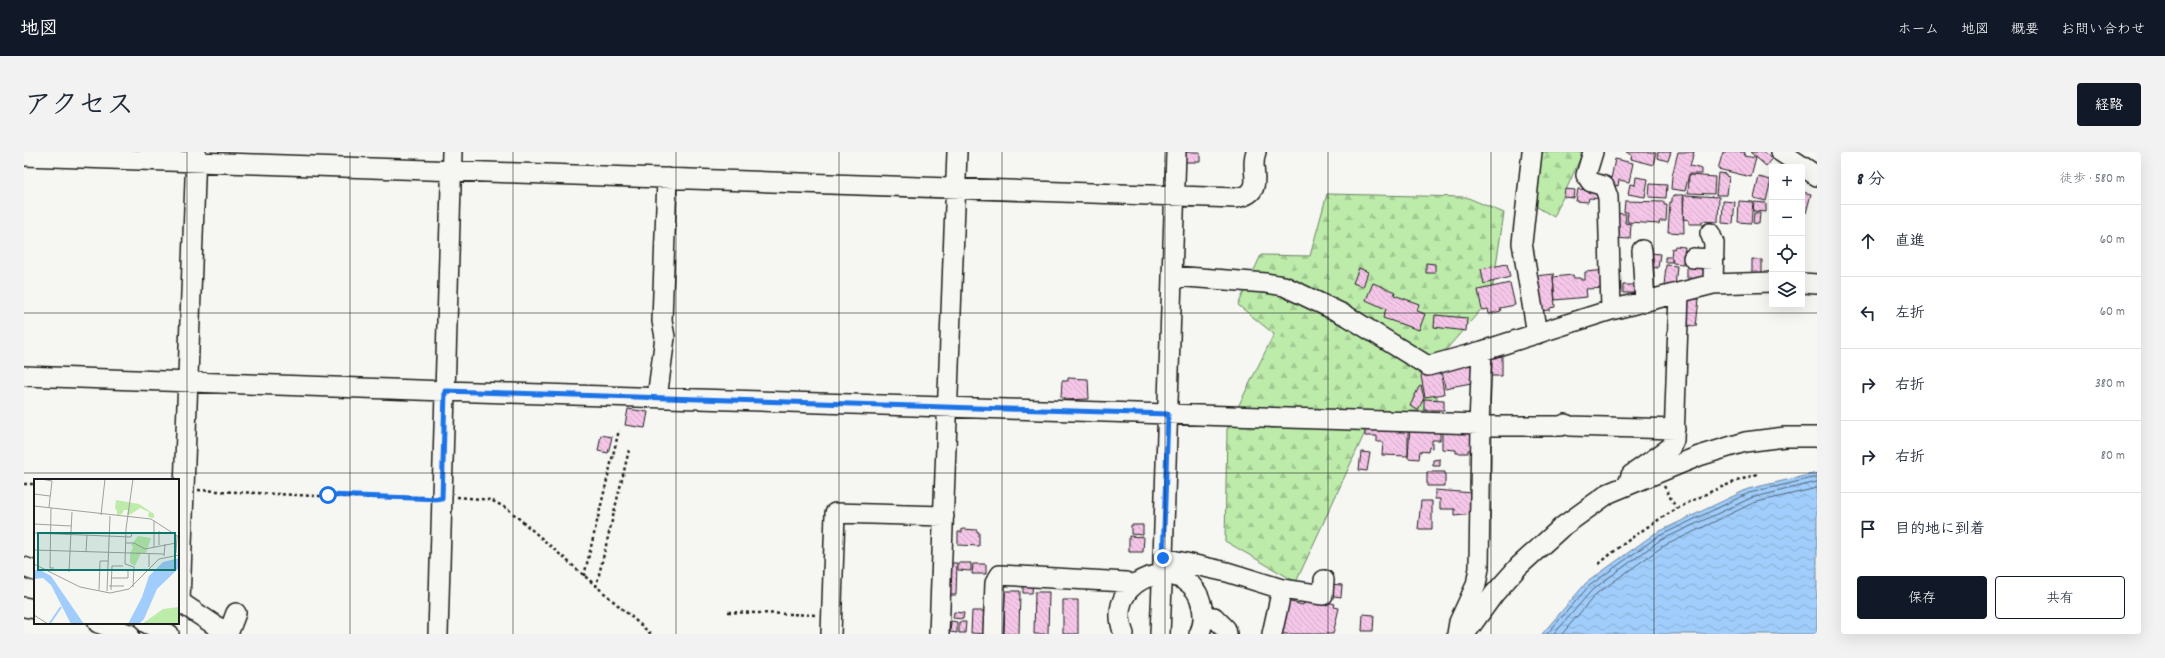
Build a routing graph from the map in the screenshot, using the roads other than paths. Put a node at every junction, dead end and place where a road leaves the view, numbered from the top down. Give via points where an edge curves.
1 (452, 152) edge
2 (957, 152) edge
3 (1176, 152) edge
4 (1256, 152) edge
5 (1532, 152) edge
6 (1593, 152) edge
7 (1781, 152) edge
8 (48, 154) edge
9 (24, 156) edge
10 (196, 157) edge
11 (451, 171) junction
12 (1817, 176) edge
13 (666, 178) junction
14 (956, 188) junction
15 (1175, 196) junction
16 (1710, 233) dead end
17 (1642, 250) dead end
18 (1693, 258) dead end
19 (1714, 259) junction
20 (1173, 276) junction
21 (1769, 282) edge
22 (1805, 283) edge
23 (1713, 284) junction
24 (1817, 284) edge
25 (1679, 293) junction
26 (1645, 302) junction
27 (1611, 310) junction
28 (1537, 334) junction
29 (1482, 351) junction
30 (24, 376) edge
31 (188, 382) junction
32 (445, 391) junction
33 (657, 398) junction
34 (948, 406) junction
35 (1168, 414) junction
36 (1480, 424) junction
37 (1675, 429) junction
38 (1817, 437) edge
39 (1628, 486) junction
40 (944, 516) junction
41 (1163, 566) junction
42 (24, 567) edge
43 (34, 571) edge
44 (1324, 580) dead end
45 (1132, 587) junction
46 (1282, 589) junction
47 (24, 607) edge
48 (34, 609) edge
49 (236, 613) dead end
50 (101, 624) edge
51 (148, 624) edge
52 (1201, 625) edge
53 (129, 634) edge
54 (169, 634) edge
55 (438, 634) edge
56 (831, 634) edge
57 (939, 634) edge
58 (993, 634) edge
59 (1124, 634) edge
60 (1160, 634) edge
61 (1227, 634) edge
62 (1272, 634) edge
63 (1457, 634) edge
64 (1465, 634) edge

1 - 11 street
2 - 14 street
3 - 15 street
4 - 15 street via 1255,183 1251,192 1245,196
5 - 28 street via 1522,243
6 - 27 street via 1586,176 1591,182 1604,186 1608,197
7 - 12 street
8 - 9 street
8 - 10 street
10 - 11 street
10 - 31 street
11 - 13 street
11 - 32 street
13 - 14 street
13 - 33 street via 662,321 665,337
14 - 15 street
14 - 34 street
15 - 20 street
16 - 19 street via 1714,243
17 - 26 street
18 - 19 street
19 - 23 street
20 - 29 street via 1284,286 1347,316 1428,366
20 - 35 street
21 - 23 street
22 - 24 street
23 - 25 street
25 - 26 street
25 - 37 street
26 - 27 street
27 - 28 street
28 - 29 street
29 - 36 street
30 - 31 street
31 - 32 street
31 - 49 street via 180,602 228,634
32 - 33 street
32 - 55 street
33 - 34 street
34 - 35 street
34 - 40 street
35 - 36 street
35 - 41 street
36 - 37 street via 1565,424
36 - 63 street via 1478,573 1476,585 1459,622
37 - 39 street via 1671,447 1631,475
38 - 39 street via 1745,442 1700,456
39 - 64 street via 1609,493 1562,527 1519,566 1494,594
40 - 56 street via 835,513
40 - 57 street
41 - 45 street
41 - 46 street via 1227,572
41 - 52 street via 1192,586 1201,601
41 - 60 street
42 - 43 street
44 - 46 street via 1323,595
45 - 58 street via 1126,582 1000,575 995,583
45 - 59 street via 1124,597 1120,609
46 - 62 street
47 - 48 street
50 - 53 street
51 - 54 street
52 - 61 street via 1214,617 1226,629

